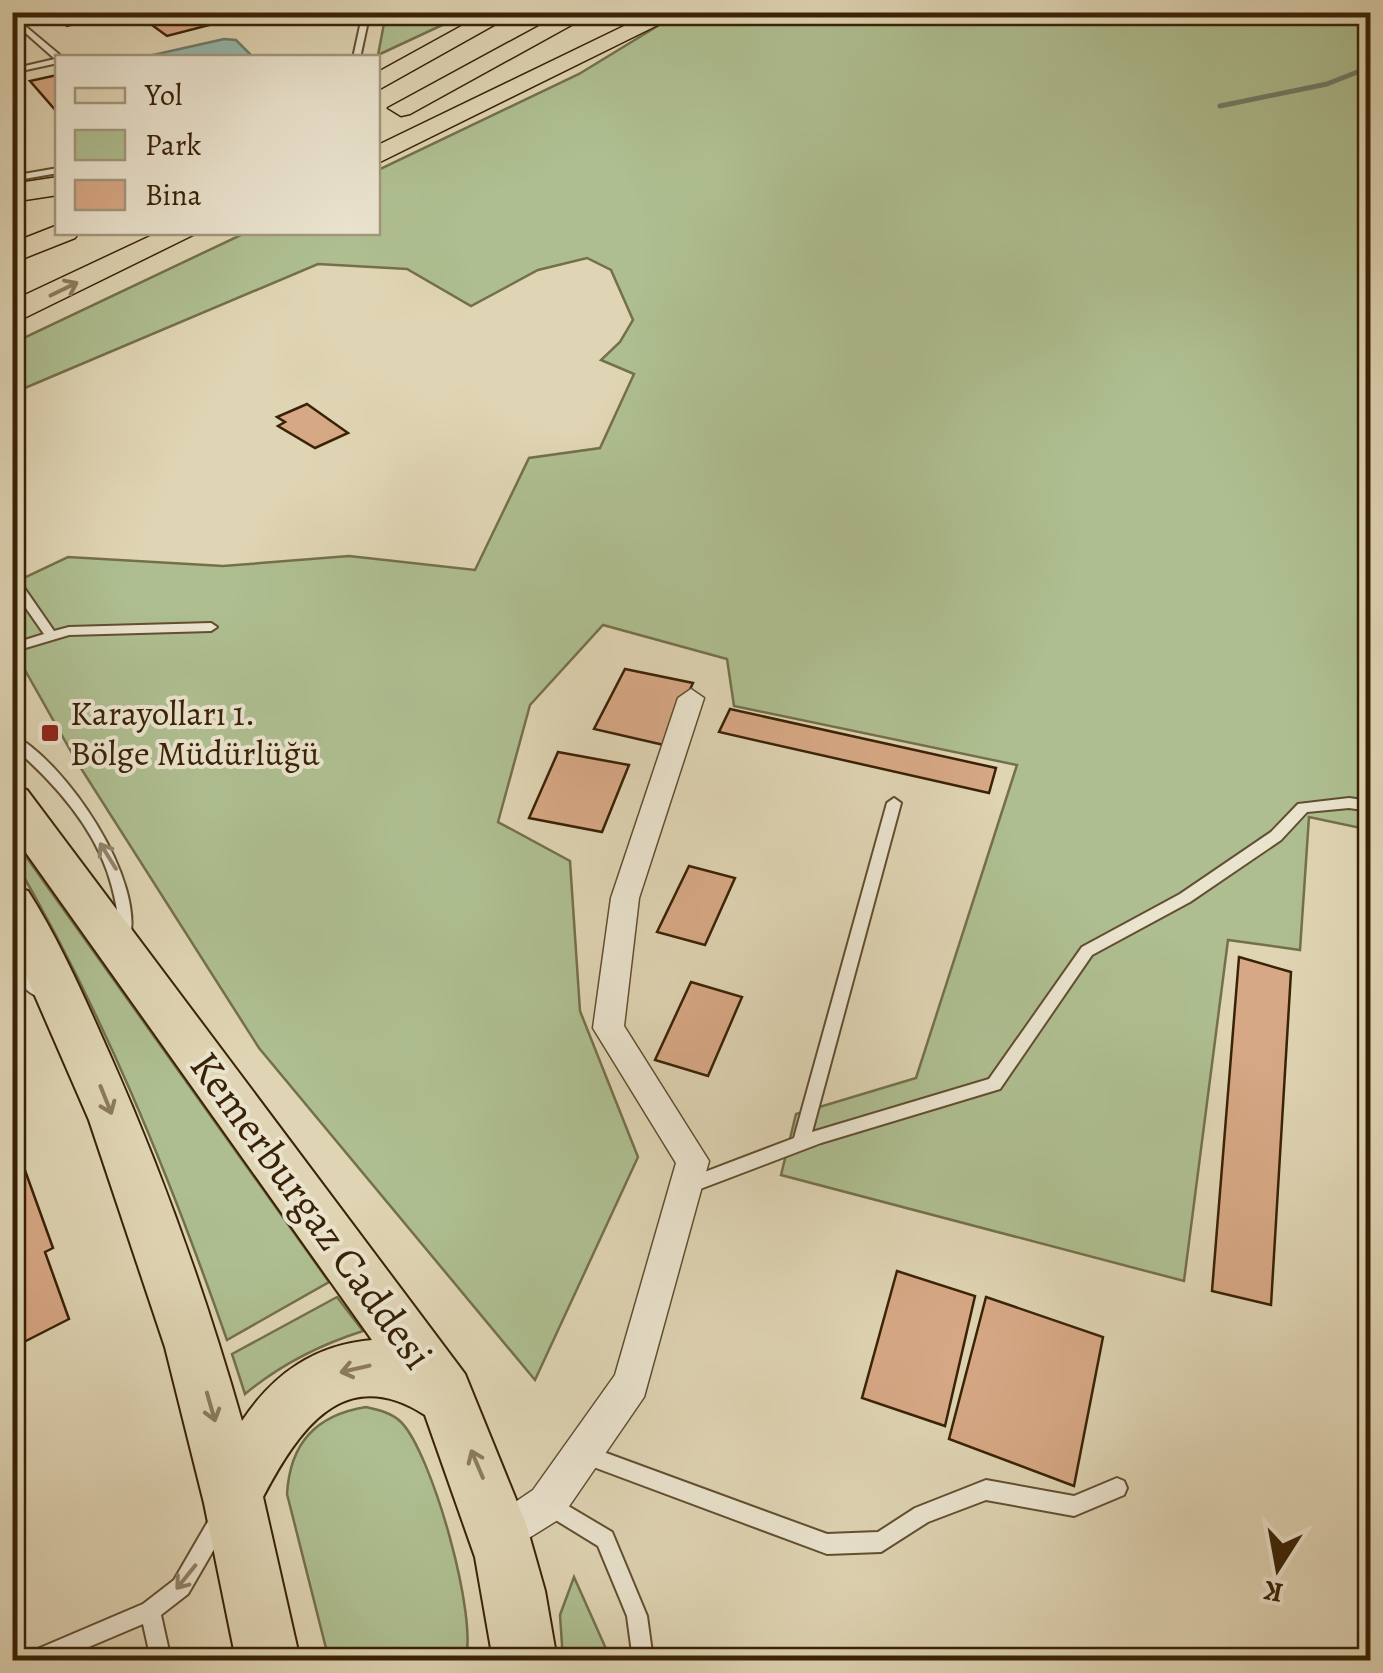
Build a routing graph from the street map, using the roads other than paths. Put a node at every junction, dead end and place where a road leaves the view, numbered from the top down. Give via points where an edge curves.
1 (367, 12) edge
2 (506, 12) edge
3 (524, 12) edge
4 (584, 12) edge
5 (619, 12) edge
6 (673, 12) edge
7 (12, 17) edge
8 (357, 55) edge
9 (55, 57) edge
10 (55, 61) edge
11 (12, 71) edge
12 (380, 81) edge
13 (380, 106) edge
14 (380, 119) edge
15 (380, 141) edge
16 (380, 154) edge
17 (55, 171) edge
18 (12, 179) edge
19 (55, 186) edge
20 (12, 193) edge
21 (12, 212) edge
22 (57, 235) edge
23 (123, 235) edge
24 (178, 235) edge
25 (201, 235) edge
26 (12, 246) edge
27 (12, 254) edge
28 (116, 264) junction
29 (12, 284) edge
30 (12, 314) edge
31 (12, 451) edge
32 (12, 462) edge
33 (12, 579) edge
34 (211, 627) dead end
35 (51, 636) junction
36 (12, 648) edge
37 (691, 698) dead end
38 (12, 738) edge
39 (12, 801) edge
40 (894, 803) dead end
41 (1370, 806) edge
42 (12, 903) edge
43 (123, 949) junction
44 (12, 968) edge
45 (66, 1011) junction
46 (801, 1144) junction
47 (686, 1186) junction
48 (445, 1394) junction
49 (582, 1454) junction
50 (1117, 1488) dead end
51 (233, 1492) junction
52 (523, 1520) junction
53 (150, 1611) junction
54 (524, 1659) edge
55 (35, 1660) edge
56 (161, 1660) edge
57 (268, 1660) edge
58 (643, 1660) edge

1 - 8 lane
2 - 12 highway
3 - 13 highway via 448,68
4 - 14 highway
5 - 15 highway
6 - 16 highway
7 - 9 lane
10 - 11 lane
17 - 18 lane
19 - 20 highway
21 - 26 highway via 26,220 29,231
22 - 27 highway
23 - 29 highway
24 - 28 highway
25 - 28 highway
30 -> 28 highway
31 - 32 lane
33 - 35 lane
34 - 35 lane
35 - 36 lane
37 - 47 street via 625,898 608,1028 693,1161
43 -> 38 lane via 128,915 119,873 56,783
39 - 43 main road, Kemerburgaz Caddesi
40 - 46 lane
41 - 46 lane via 1302,807 1276,836 1215,877 1087,951 994,1084
42 - 45 main road
43 - 48 main road, Kemerburgaz Caddesi
44 - 45 lane
45 -> 51 main road via 147,1201
46 - 47 lane
47 - 49 street via 631,1384
48 -> 51 main road via 406,1372 372,1365 337,1373 285,1406
52 -> 48 main road, Kemerburgaz Caddesi via 481,1472
49 - 50 lane via 827,1544 881,1542 922,1514 986,1490 1074,1506
49 - 52 street
51 -> 53 lane via 200,1561
51 - 57 main road
52 - 54 main road, Kemerburgaz Caddesi
52 - 58 lane via 605,1539 637,1616
53 - 55 lane
53 - 56 lane

